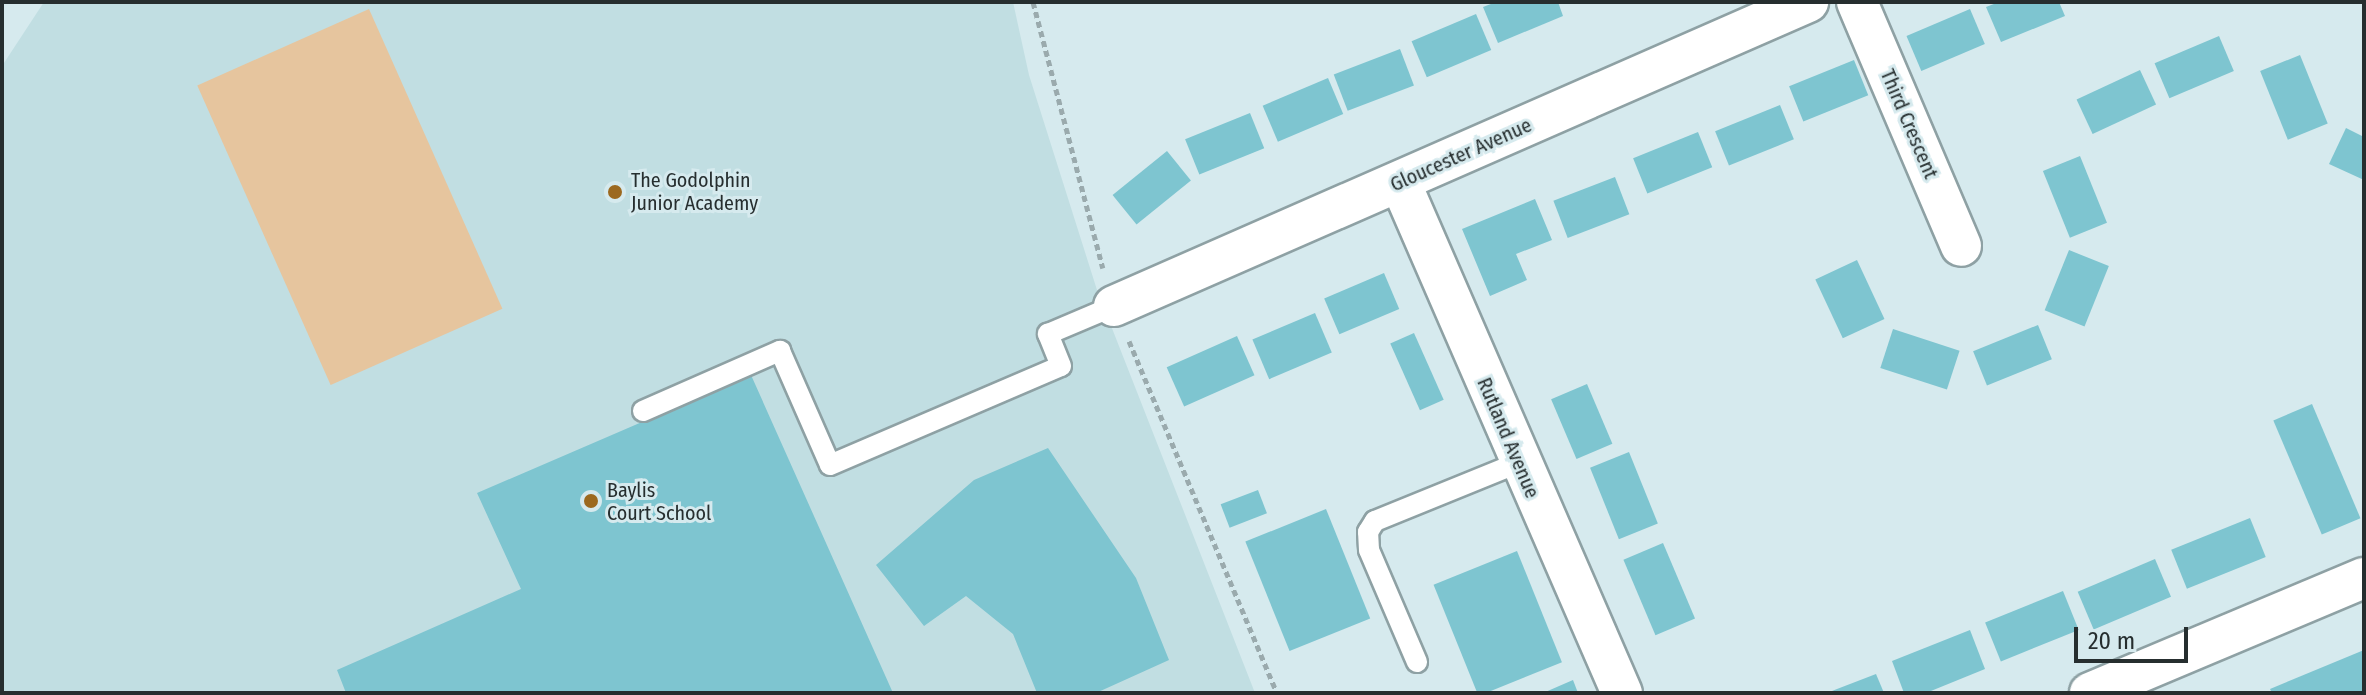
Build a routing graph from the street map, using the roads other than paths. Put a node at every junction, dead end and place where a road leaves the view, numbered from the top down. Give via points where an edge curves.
1 (1808, 2) edge
2 (1857, 2) edge
3 (1400, 182) junction
4 (1961, 246) dead end
5 (1114, 306) joint
6 (643, 411) dead end
7 (1518, 463) junction
8 (2364, 578) edge
9 (1417, 662) dead end
10 (1622, 693) edge
11 (2090, 693) edge

1 - 3 street, Gloucester Avenue
2 - 4 street, Third Crescent
3 - 5 street, Gloucester Avenue
3 - 7 street, Rutland Avenue
5 - 6 lane via 1048,334 1061,366 830,465 780,351
7 - 9 lane via 1375,521 1368,532 1369,550
7 - 10 street, Rutland Avenue
8 - 11 street

